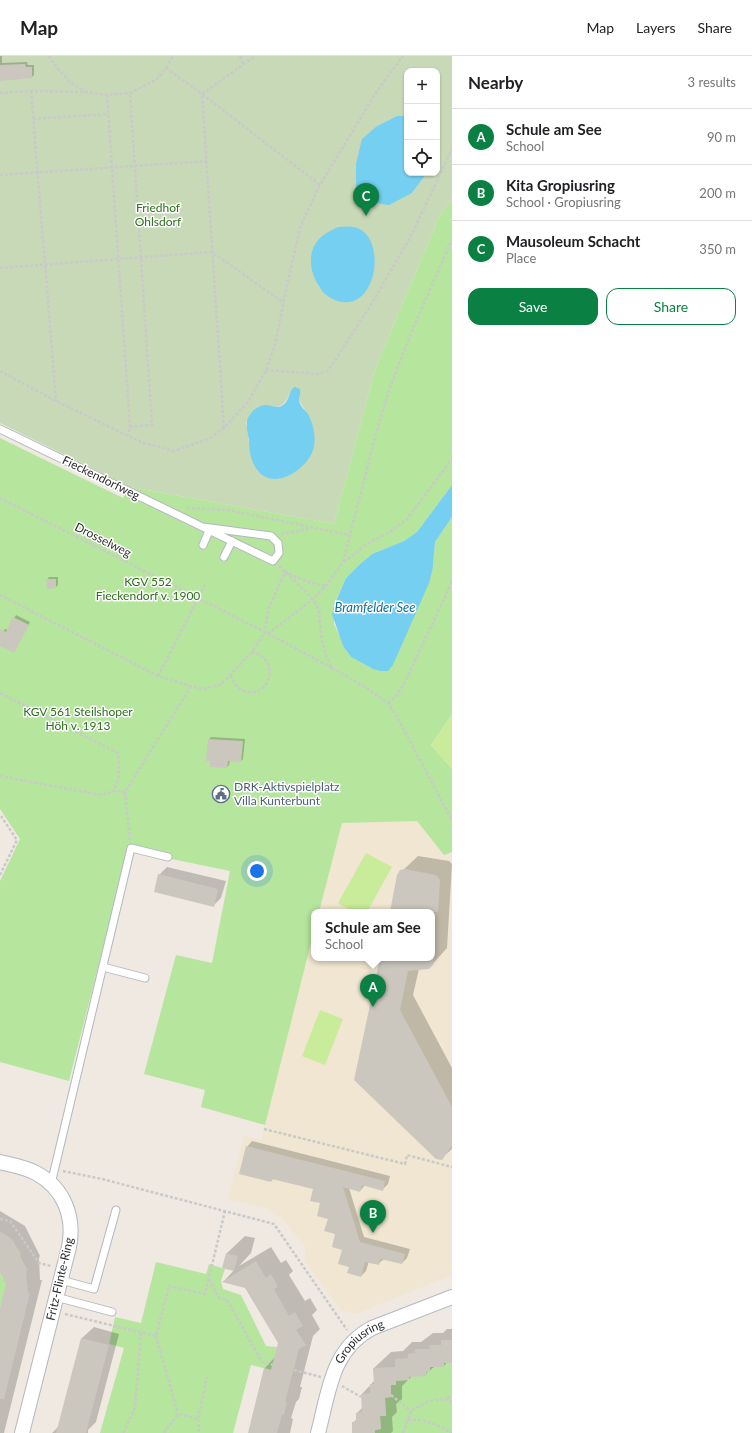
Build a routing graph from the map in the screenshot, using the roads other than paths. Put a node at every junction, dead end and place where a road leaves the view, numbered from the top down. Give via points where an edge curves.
1 (0, 429) edge
2 (206, 529) junction
3 (232, 541) junction
4 (203, 545) dead end
5 (224, 557) dead end
6 (168, 857) dead end
7 (103, 967) junction
8 (145, 978) dead end
9 (0, 1162) edge
10 (51, 1184) junction
11 (116, 1210) dead end
12 (62, 1274) junction
13 (452, 1297) edge
14 (56, 1298) junction
15 (112, 1312) dead end
16 (22, 1433) edge
17 (318, 1433) edge

1 - 2 lane, Fieckendorfweg
2 - 3 lane, Fieckendorfweg
2 - 3 lane, Fieckendorfweg via 271,536 277,540 279,553 273,561
2 - 4 lane
3 - 5 lane
6 - 7 lane via 131,848
7 - 8 lane
7 - 10 lane
9 - 10 street, Fritz-Flinte-Ring via 29,1170
10 - 12 street, Fritz-Flinte-Ring via 64,1201 70,1220 71,1240
11 - 12 lane via 94,1288
12 - 14 street, Fritz-Flinte-Ring
13 - 17 street, Gropiusring via 372,1328 354,1340 341,1356
14 - 15 lane
14 - 16 street, Fritz-Flinte-Ring

